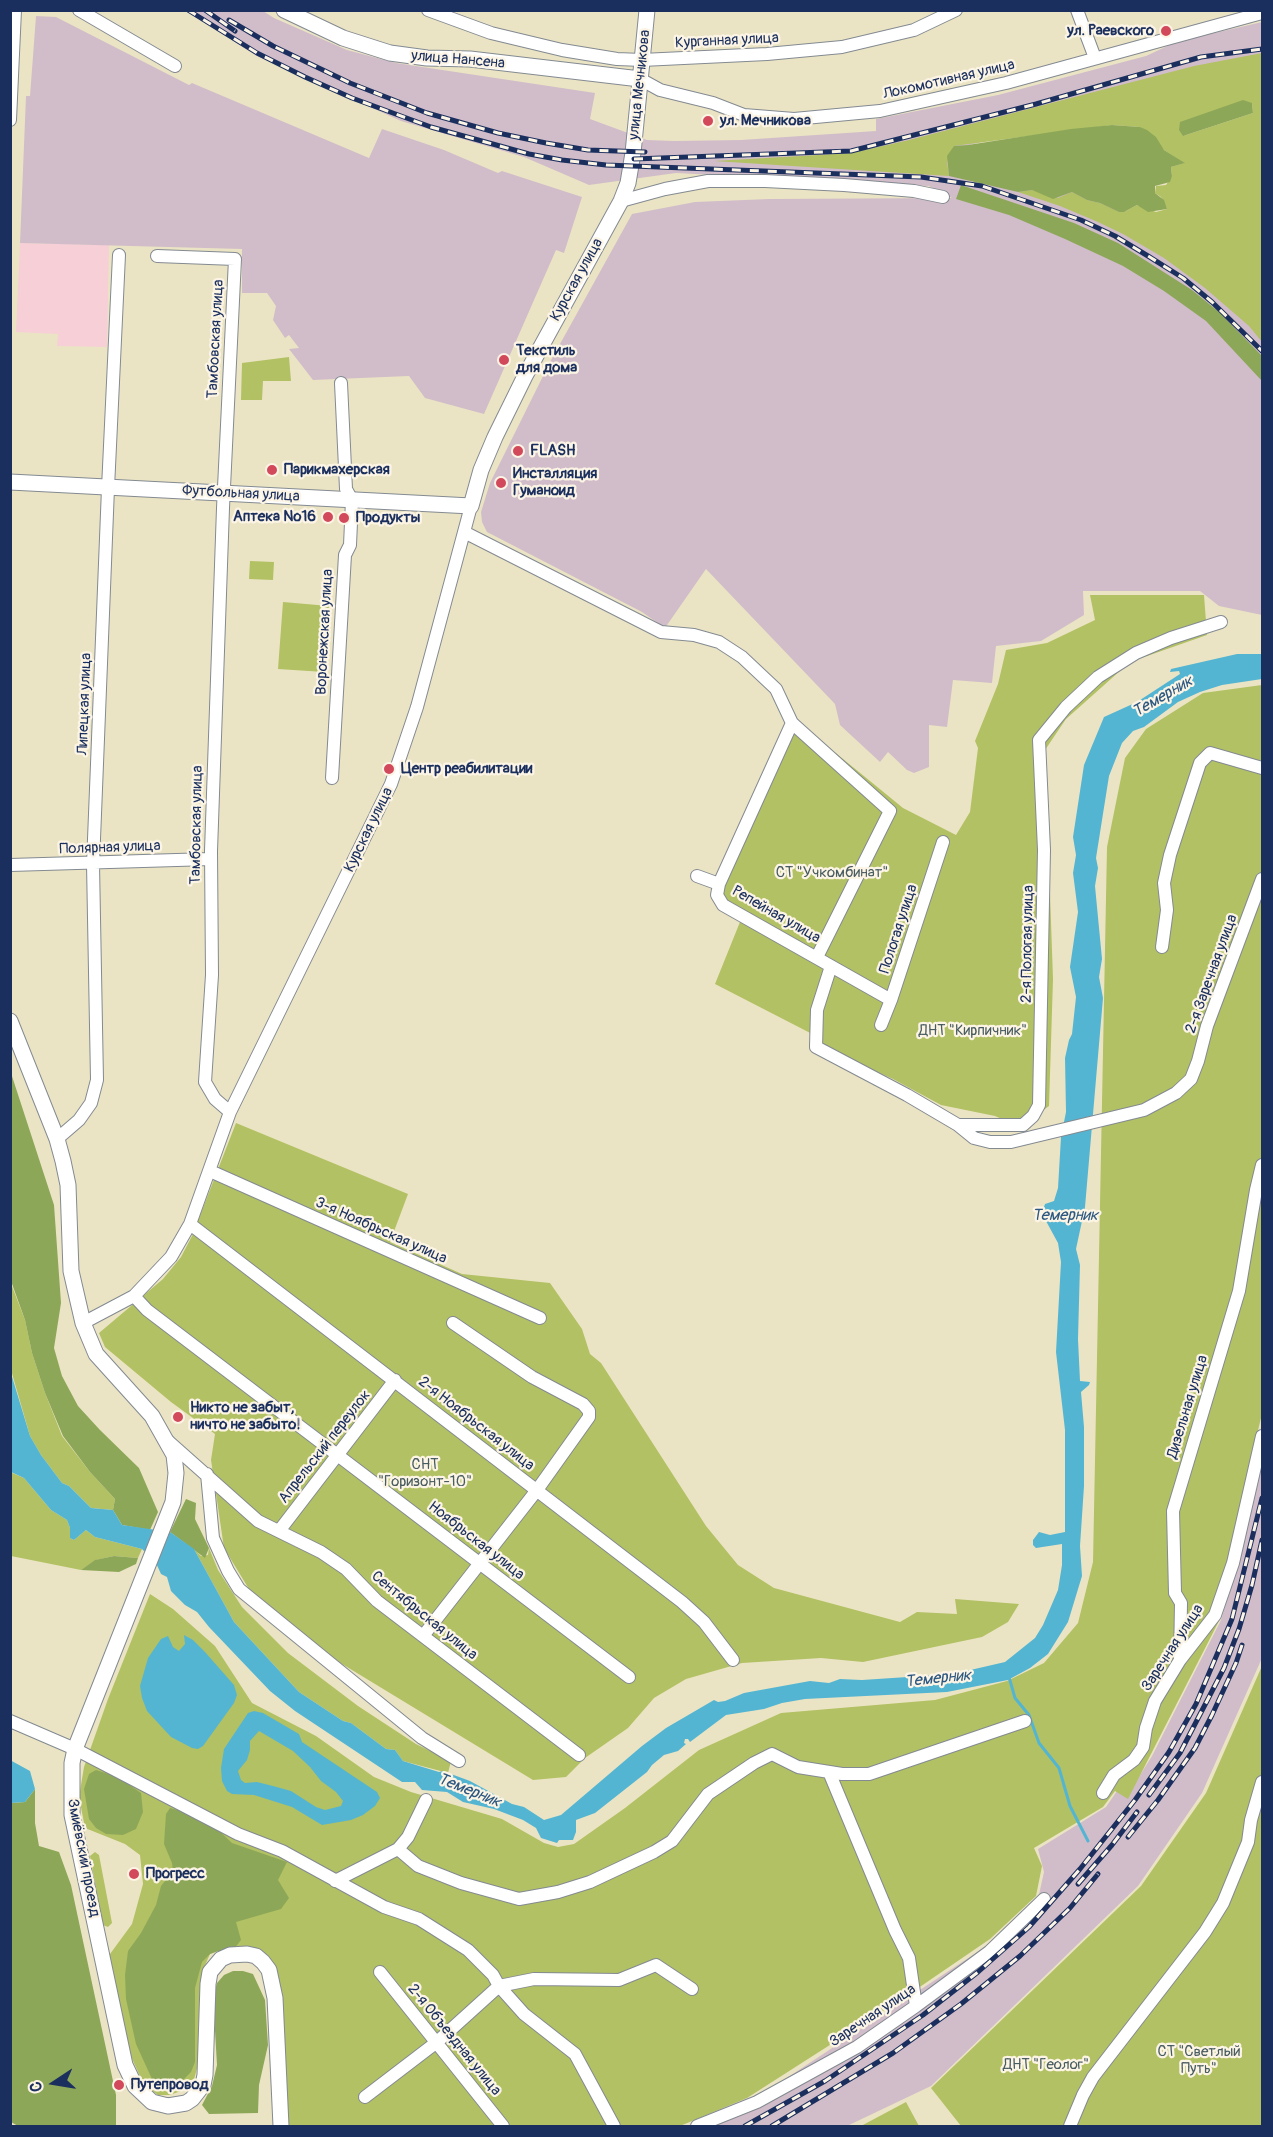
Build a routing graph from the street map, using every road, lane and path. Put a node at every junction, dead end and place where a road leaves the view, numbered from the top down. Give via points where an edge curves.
1 (15, 10) edge
2 (79, 10) edge
3 (284, 10) edge
4 (428, 10) edge
5 (648, 10) edge
6 (956, 10) edge
7 (1077, 10) edge
8 (1263, 13) edge
9 (1095, 58) junction
10 (642, 60) junction
11 (175, 66) dead end
12 (640, 79) junction
13 (10, 120) edge
14 (633, 159) joint
15 (942, 197) dead end
16 (621, 201) junction
17 (120, 255) dead end
18 (157, 256) dead end
19 (341, 382) dead end
20 (10, 482) edge
21 (108, 488) junction
22 (224, 493) junction
23 (352, 500) junction
24 (471, 506) junction
25 (464, 532) junction
26 (1221, 622) dead end
27 (792, 723) junction
28 (1263, 768) edge
29 (332, 778) dead end
30 (943, 842) dead end
31 (210, 860) junction
32 (93, 864) junction
33 (10, 865) edge
34 (697, 876) dead end
35 (1263, 879) edge
36 (719, 884) junction
37 (1162, 947) dead end
38 (817, 957) junction
39 (831, 966) junction
40 (891, 1000) junction
41 (10, 1021) edge
42 (881, 1025) dead end
43 (230, 1112) junction
44 (958, 1125) junction
45 (57, 1139) junction
46 (1263, 1165) edge
47 (210, 1171) junction
48 (190, 1224) junction
49 (134, 1296) junction
50 (540, 1318) dead end
51 (83, 1323) junction
52 (453, 1323) dead end
53 (395, 1380) junction
54 (1263, 1436) edge
55 (165, 1438) junction
56 (338, 1454) junction
57 (207, 1474) junction
58 (537, 1490) junction
59 (279, 1531) junction
60 (480, 1563) junction
61 (423, 1636) junction
62 (733, 1660) dead end
63 (1180, 1660) junction
64 (628, 1677) dead end
65 (10, 1721) edge
66 (1025, 1721) dead end
67 (75, 1749) junction
68 (579, 1755) dead end
69 (459, 1761) dead end
70 (829, 1772) junction
71 (1263, 1782) edge
72 (1103, 1793) dead end
73 (426, 1800) dead end
74 (1263, 1837) edge
75 (1248, 1842) junction
76 (398, 1850) junction
77 (335, 1881) junction
78 (1044, 1899) dead end
79 (380, 1972) dead end
80 (499, 1986) junction
81 (692, 1989) dead end
82 (916, 2006) junction
83 (437, 2042) junction
84 (366, 2097) dead end
85 (281, 2127) edge
86 (503, 2127) edge
87 (614, 2127) edge
88 (697, 2127) edge
89 (1070, 2127) edge

1 - 13 street
2 - 11 street
3 - 12 main road, улица Нансена via 343,38 390,53
4 - 10 street, Курганная улица via 491,33 562,50
5 - 10 main road, улица Мечникова
6 - 10 street, Курганная улица via 914,30 842,47
7 - 9 street
8 - 9 street, Локомотивная улица
9 - 12 street, Локомотивная улица via 880,111 794,118 744,115 660,90
10 - 12 main road, улица Мечникова
12 - 14 main road, улица Мечникова
14 - 16 main road, Курская улица
15 - 16 street via 844,185 708,181
16 - 24 main road, Курская улица via 520,386 481,470
17 - 21 street, Липецкая улица
18 - 22 street, Тамбовская улица via 235,259
19 - 23 street, Воронежская улица via 346,489
20 - 21 main road, Футбольная улица
21 - 22 main road, Футбольная улица
21 - 32 street, Липецкая улица
22 - 23 main road, Футбольная улица
22 - 31 street, Тамбовская улица
23 - 24 main road, Футбольная улица
23 - 29 street, Воронежская улица via 350,545 345,555
24 - 25 street, Курская улица
25 - 27 street via 661,632 719,642 742,657 776,689
25 - 43 street, Курская улица via 417,707 391,784
26 - 44 street, 2-я Пологая улица via 1136,652 1098,677 1066,706 1039,740 1044,846 1039,1105 1023,1125
27 - 36 street, Репейная улица
27 - 38 street via 890,811
28 - 37 street via 1210,753 1200,763 1164,882 1167,910
30 - 40 street, Пологая улица
31 - 32 street, Полярная улица
31 - 43 street, Тамбовская улица via 212,975 205,1082 215,1099
32 - 33 street, Полярная улица
32 - 45 street, Липецкая улица via 97,1080 91,1103
34 - 36 street
35 - 44 street, 2-я Заречная улица via 1191,1079 1176,1093 1144,1110 1011,1142 974,1138
36 - 38 street, Репейная улица via 717,895 723,905
38 - 39 street, Репейная улица
39 - 40 street, Репейная улица
39 - 44 street via 817,1010 816,1047
40 - 42 street, Пологая улица
41 - 45 main road, Змиёвский проезд
43 - 47 street
45 - 51 main road, Змиёвский проезд via 68,1185 70,1270
46 - 63 street, Дизельная улица via 1239,1291 1173,1511 1175,1593 1181,1603
47 - 48 street
47 - 50 street, 3-я Ноябрьская улица
48 - 49 street via 171,1257
48 - 53 street, 2-я Ноябрьская улица
49 - 51 street
49 - 56 street, Ноябрьская улица via 147,1310
51 - 55 main road, Змиёвский проезд via 96,1354 152,1416
52 - 58 street via 590,1411
53 - 56 street, Апрельский переулок
53 - 58 street, 2-я Ноябрьская улица
54 - 63 street, Заречная улица via 1233,1563 1215,1615
55 - 57 street, Сентябрьская улица
55 - 67 main road, Змиёвский проезд via 174,1455 173,1502
56 - 59 street, Апрельский переулок
56 - 60 street, Ноябрьская улица
57 - 59 street, Сентябрьская улица via 258,1521
57 - 69 street via 213,1538 239,1588 422,1738
58 - 60 street
58 - 62 street, 2-я Ноябрьская улица via 682,1602 704,1622
59 - 61 street, Сентябрьская улица via 346,1569 377,1601
60 - 61 street
60 - 64 street, Ноябрьская улица
61 - 68 street, Сентябрьская улица
63 - 72 street, Заречная улица via 1155,1701 1143,1747 1134,1760 1114,1775
65 - 67 street
66 - 70 street via 869,1774
67 - 77 street
67 - 85 main road, Змиёвский проезд via 70,1780 72,1815 125,2065 135,2086 160,2106 176,2106 192,2099 203,2085 205,2074 210,1972 230,1955 256,1956 269,1970 274,1989
70 - 76 street via 798,1767 772,1754 708,1794 672,1841 590,1882 558,1892 519,1899 499,1894 418,1866
70 - 82 street via 909,1958
71 - 75 street
73 - 76 street
74 - 75 street
75 - 89 street via 1223,1903 1093,2078
76 - 77 street
77 - 80 street via 384,1907 419,1919 468,1950
78 - 82 street, Заречная улица via 988,1952
79 - 83 street, 2-я Объездная улица
80 - 81 street via 534,1979 619,1980 656,1965
80 - 83 street
80 - 87 street via 524,2014 575,2054
82 - 88 street, Заречная улица via 857,2047 757,2102
83 - 84 street
83 - 86 street, 2-я Объездная улица

